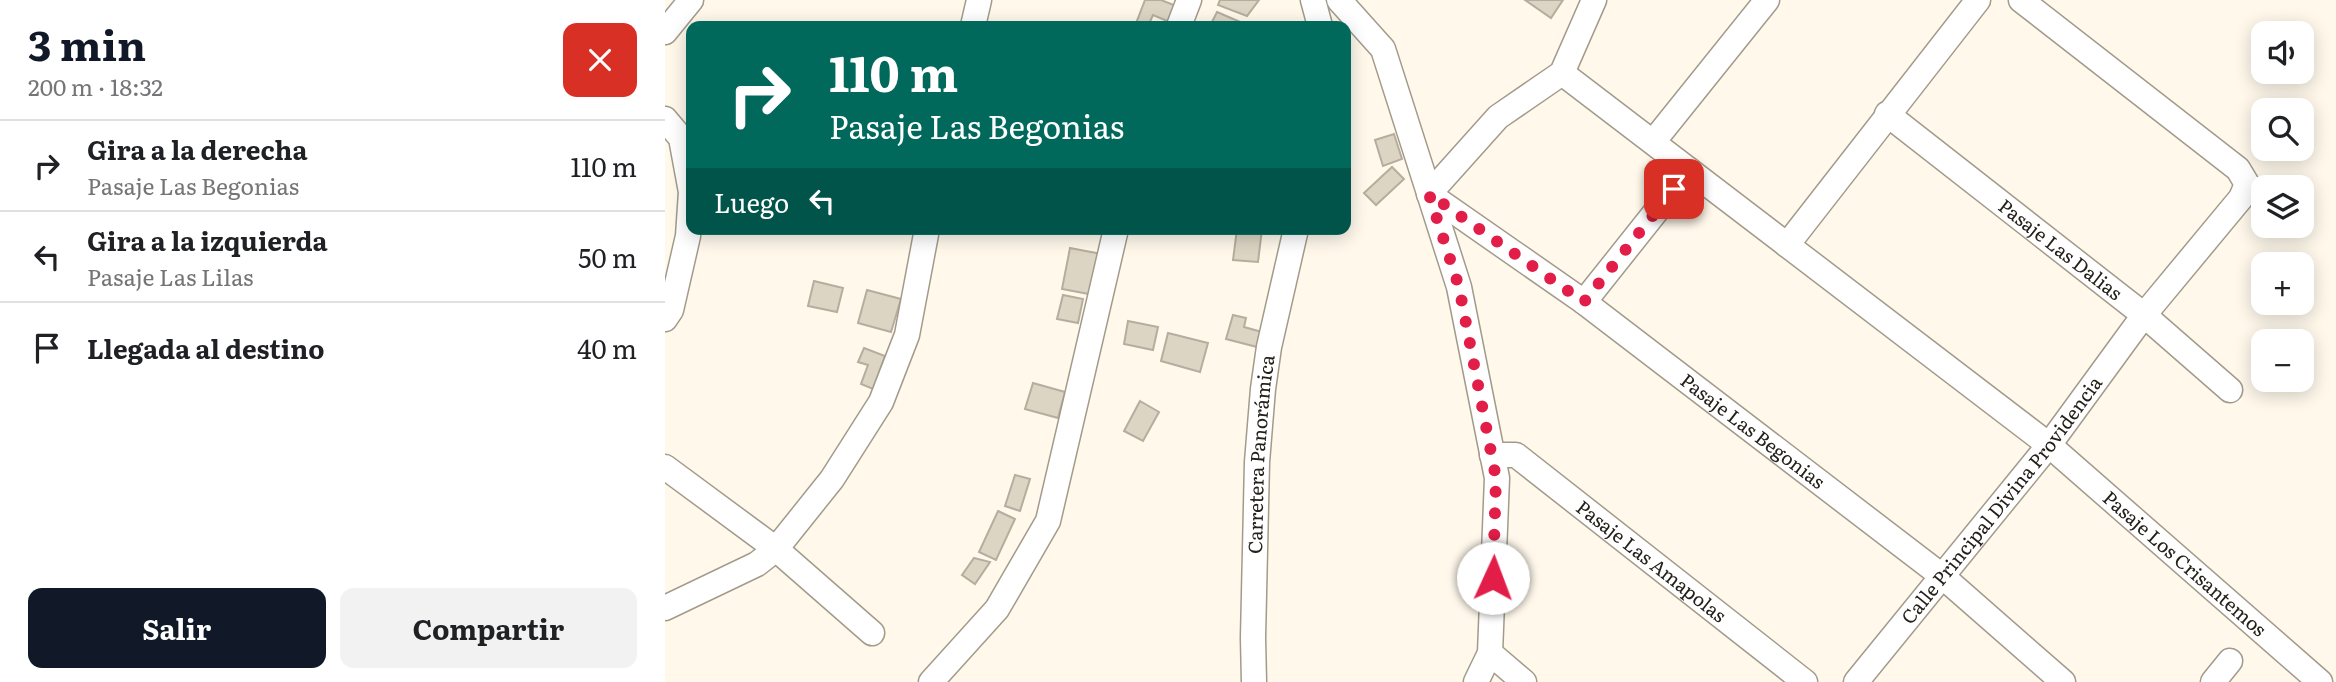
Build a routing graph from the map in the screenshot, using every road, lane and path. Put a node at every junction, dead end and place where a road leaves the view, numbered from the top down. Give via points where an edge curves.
1 (691, 0) edge
2 (979, 0) edge
3 (1189, 0) edge
4 (1313, 0) edge
5 (1339, 0) edge
6 (1594, 0) edge
7 (1767, 0) edge
8 (1977, 0) edge
9 (2021, 0) edge
10 (974, 21) edge
11 (1181, 21) edge
12 (1319, 21) edge
13 (665, 32) edge
14 (1562, 73) junction
15 (1887, 114) junction
16 (665, 119) edge
17 (1653, 142) junction
18 (686, 159) edge
19 (1689, 170) junction
20 (1429, 194) junction
21 (688, 235) edge
22 (926, 235) edge
23 (1115, 235) edge
24 (1295, 235) edge
25 (1787, 245) junction
26 (1584, 302) junction
27 (2144, 315) junction
28 (665, 319) edge
29 (2230, 390) dead end
30 (2049, 445) junction
31 (1492, 455) junction
32 (665, 467) edge
33 (776, 548) junction
34 (1942, 576) junction
35 (665, 608) edge
36 (872, 633) dead end
37 (1490, 653) junction
38 (2230, 661) dead end
39 (932, 682) edge
40 (1254, 682) edge
41 (1476, 682) edge
42 (1524, 682) edge
43 (1805, 682) edge
44 (1856, 682) edge
45 (2063, 682) edge
46 (2213, 682) edge
47 (2319, 682) edge

1 - 13 street
2 - 10 street
3 - 11 street
4 - 12 street
5 - 20 street via 1383,49
6 - 14 street
7 - 17 street
8 - 15 street
9 - 27 street, Calle Principal Divina Providencia via 2238,169 2248,184
14 - 17 street, Pasaje Los Crisantemos
14 - 20 street via 1498,117
15 - 25 street
15 - 27 street, Pasaje Las Dalias
16 - 18 street via 681,138
17 - 19 street, Pasaje Los Crisantemos
19 - 25 street, Pasaje Los Crisantemos
19 - 26 street
20 - 26 street, Pasaje Las Begonias
20 - 31 street via 1459,287
21 - 28 street
22 - 33 street via 907,335 881,402 832,479
23 - 39 street via 1048,521 997,610
24 - 40 street, Carretera Panorámica via 1263,389 1257,462
25 - 30 street, Pasaje Los Crisantemos
26 - 34 street, Pasaje Las Begonias
27 - 29 street, Pasaje Las Dalias
27 - 30 street, Calle Principal Divina Providencia
30 - 34 street, Calle Principal Divina Providencia
30 - 47 street, Pasaje Los Crisantemos
31 - 37 street via 1496,478
31 - 43 street, Pasaje Las Amapolas via 1516,455
32 - 33 street
33 - 35 street via 757,564
33 - 36 street
34 - 44 street, Calle Principal Divina Providencia
34 - 45 street, Pasaje Las Begonias
37 - 41 street
37 - 42 street
38 - 46 street

